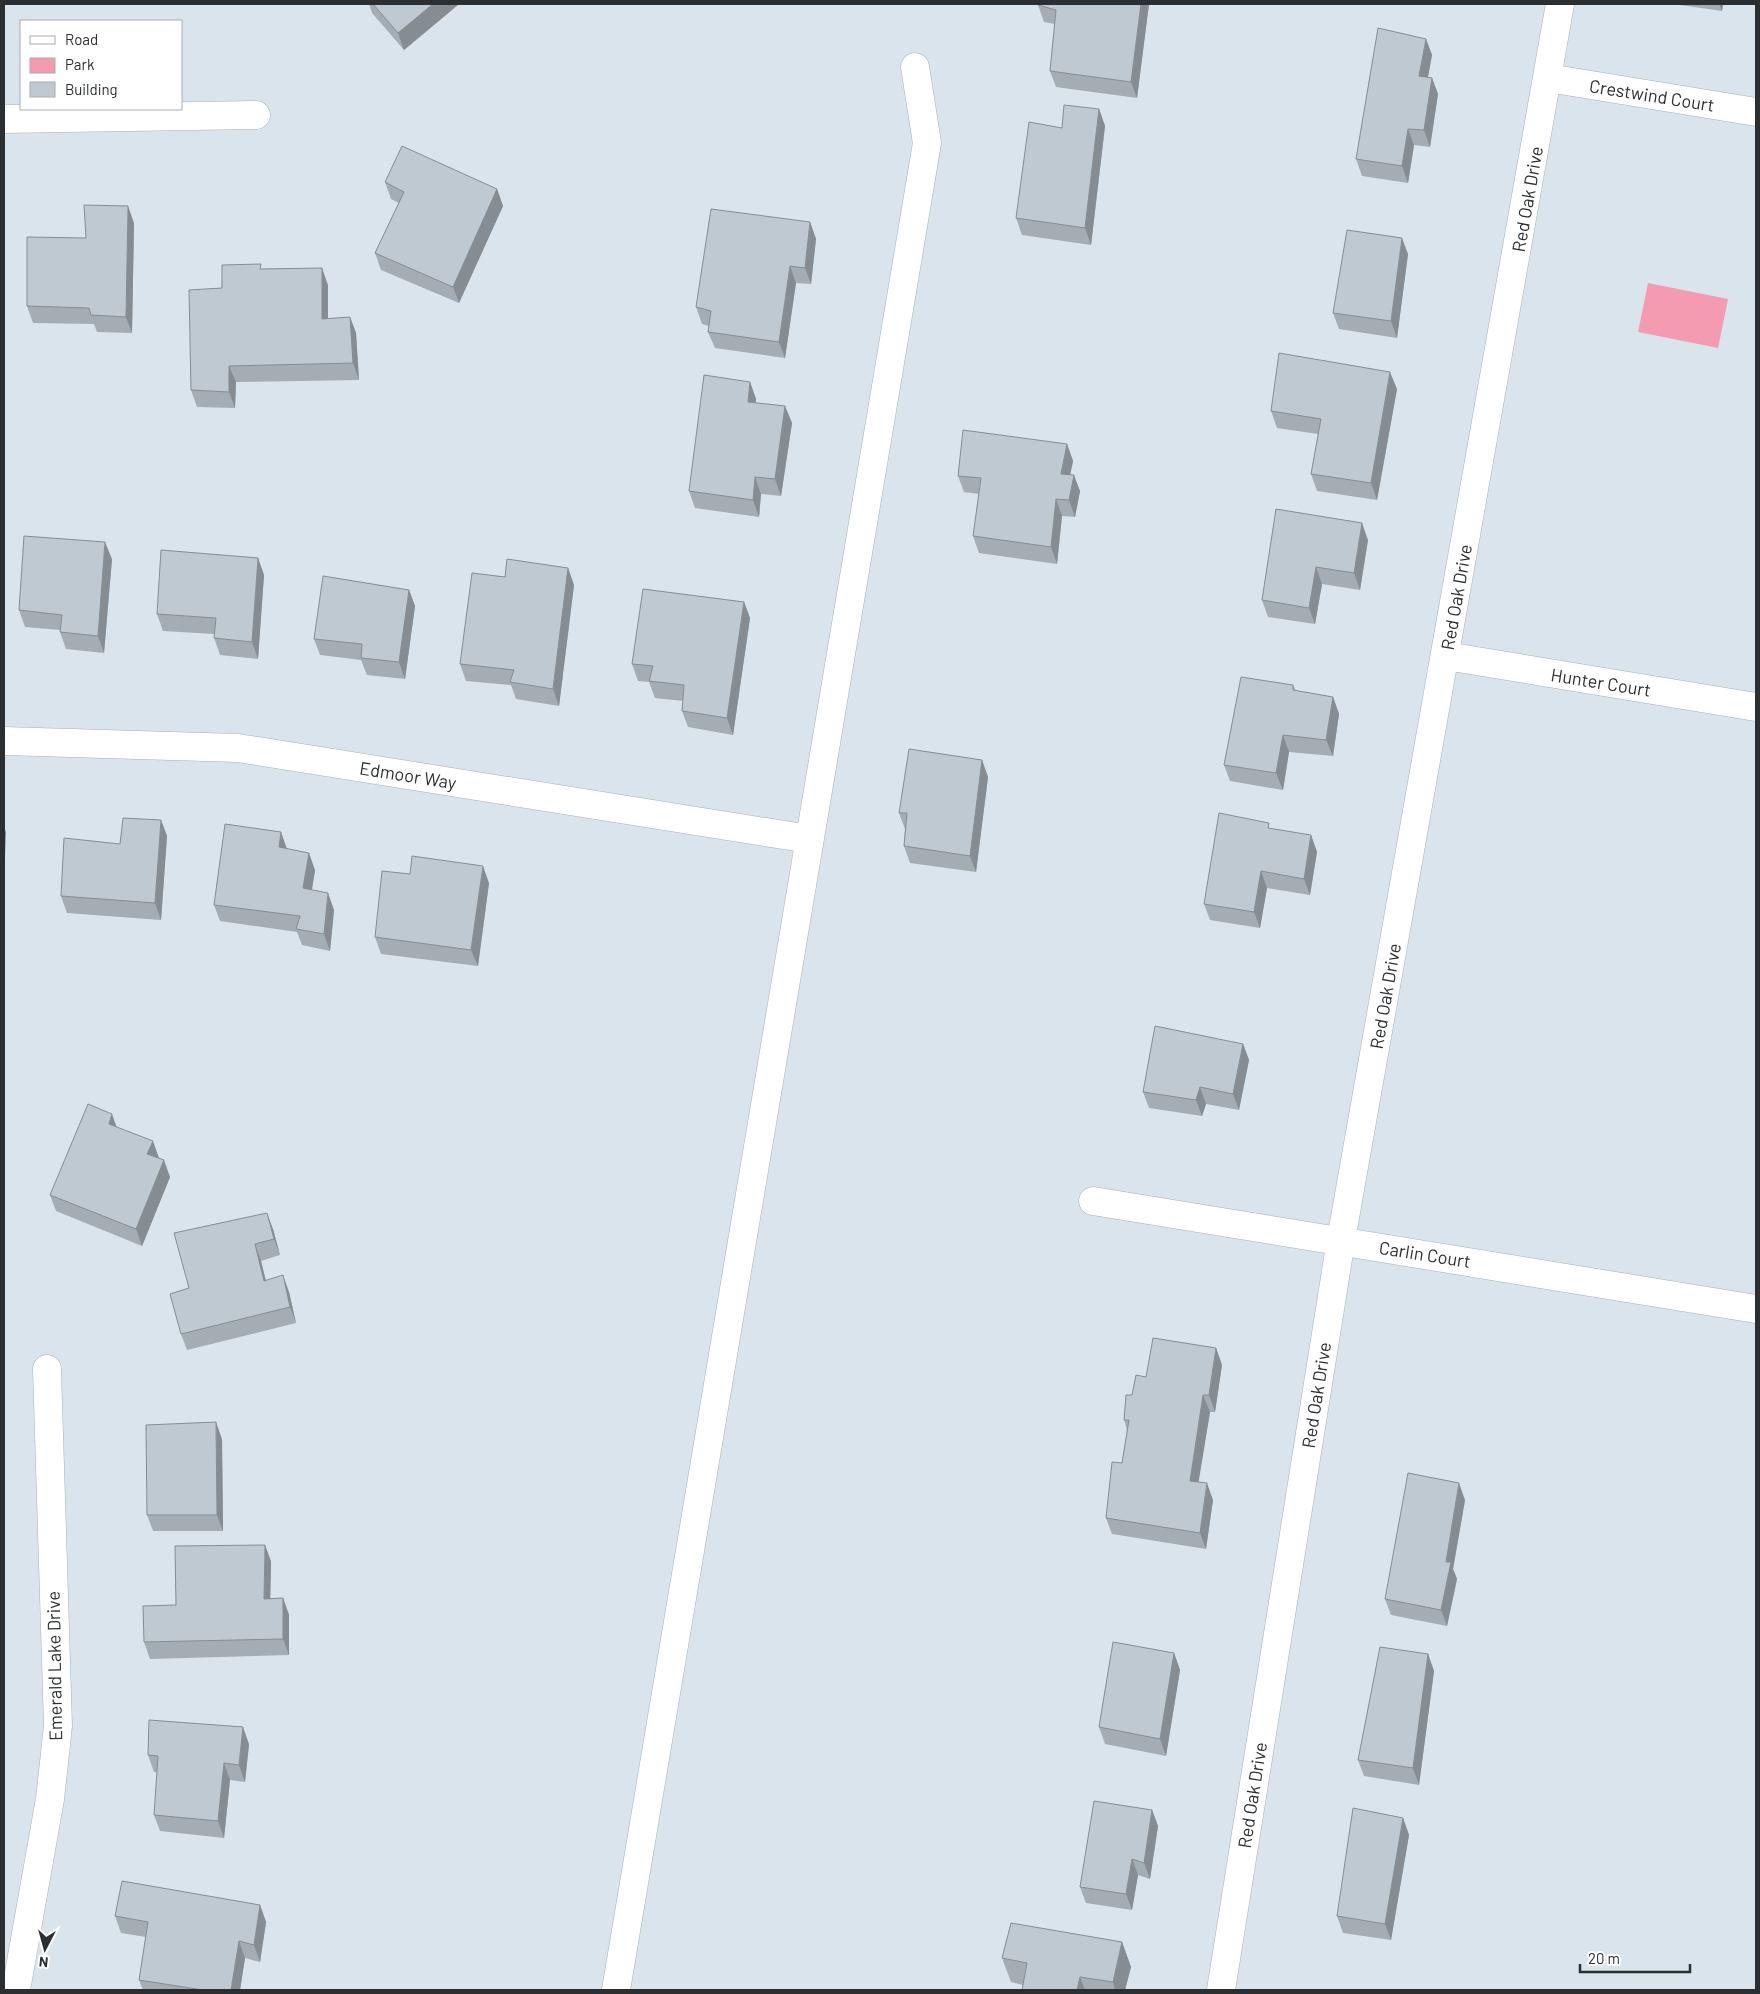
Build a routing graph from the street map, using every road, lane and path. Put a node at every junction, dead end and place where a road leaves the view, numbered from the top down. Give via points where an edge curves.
1 (1560, 4) edge
2 (915, 67) dead end
3 (1548, 78) junction
4 (1756, 112) edge
5 (256, 116) dead end
6 (4, 119) edge
7 (1446, 656) junction
8 (1756, 707) edge
9 (4, 742) edge
10 (809, 839) junction
11 (1093, 1201) dead end
12 (1341, 1240) junction
13 (1756, 1309) edge
14 (47, 1369) dead end
15 (16, 1990) edge
16 (616, 1990) edge
17 (1221, 1990) edge

1 - 3 street, Red Oak Drive
2 - 10 street via 927,143
3 - 4 street, Crestwind Court
3 - 7 street, Red Oak Drive
5 - 6 street
7 - 8 street, Hunter Court
7 - 12 street, Red Oak Drive
9 - 10 street, Edmoor Way via 238,748
10 - 16 street
11 - 12 street, Carlin Court
12 - 13 street, Carlin Court
12 - 17 street, Red Oak Drive
14 - 15 street, Emerald Lake Drive via 58,1726 50,1799

